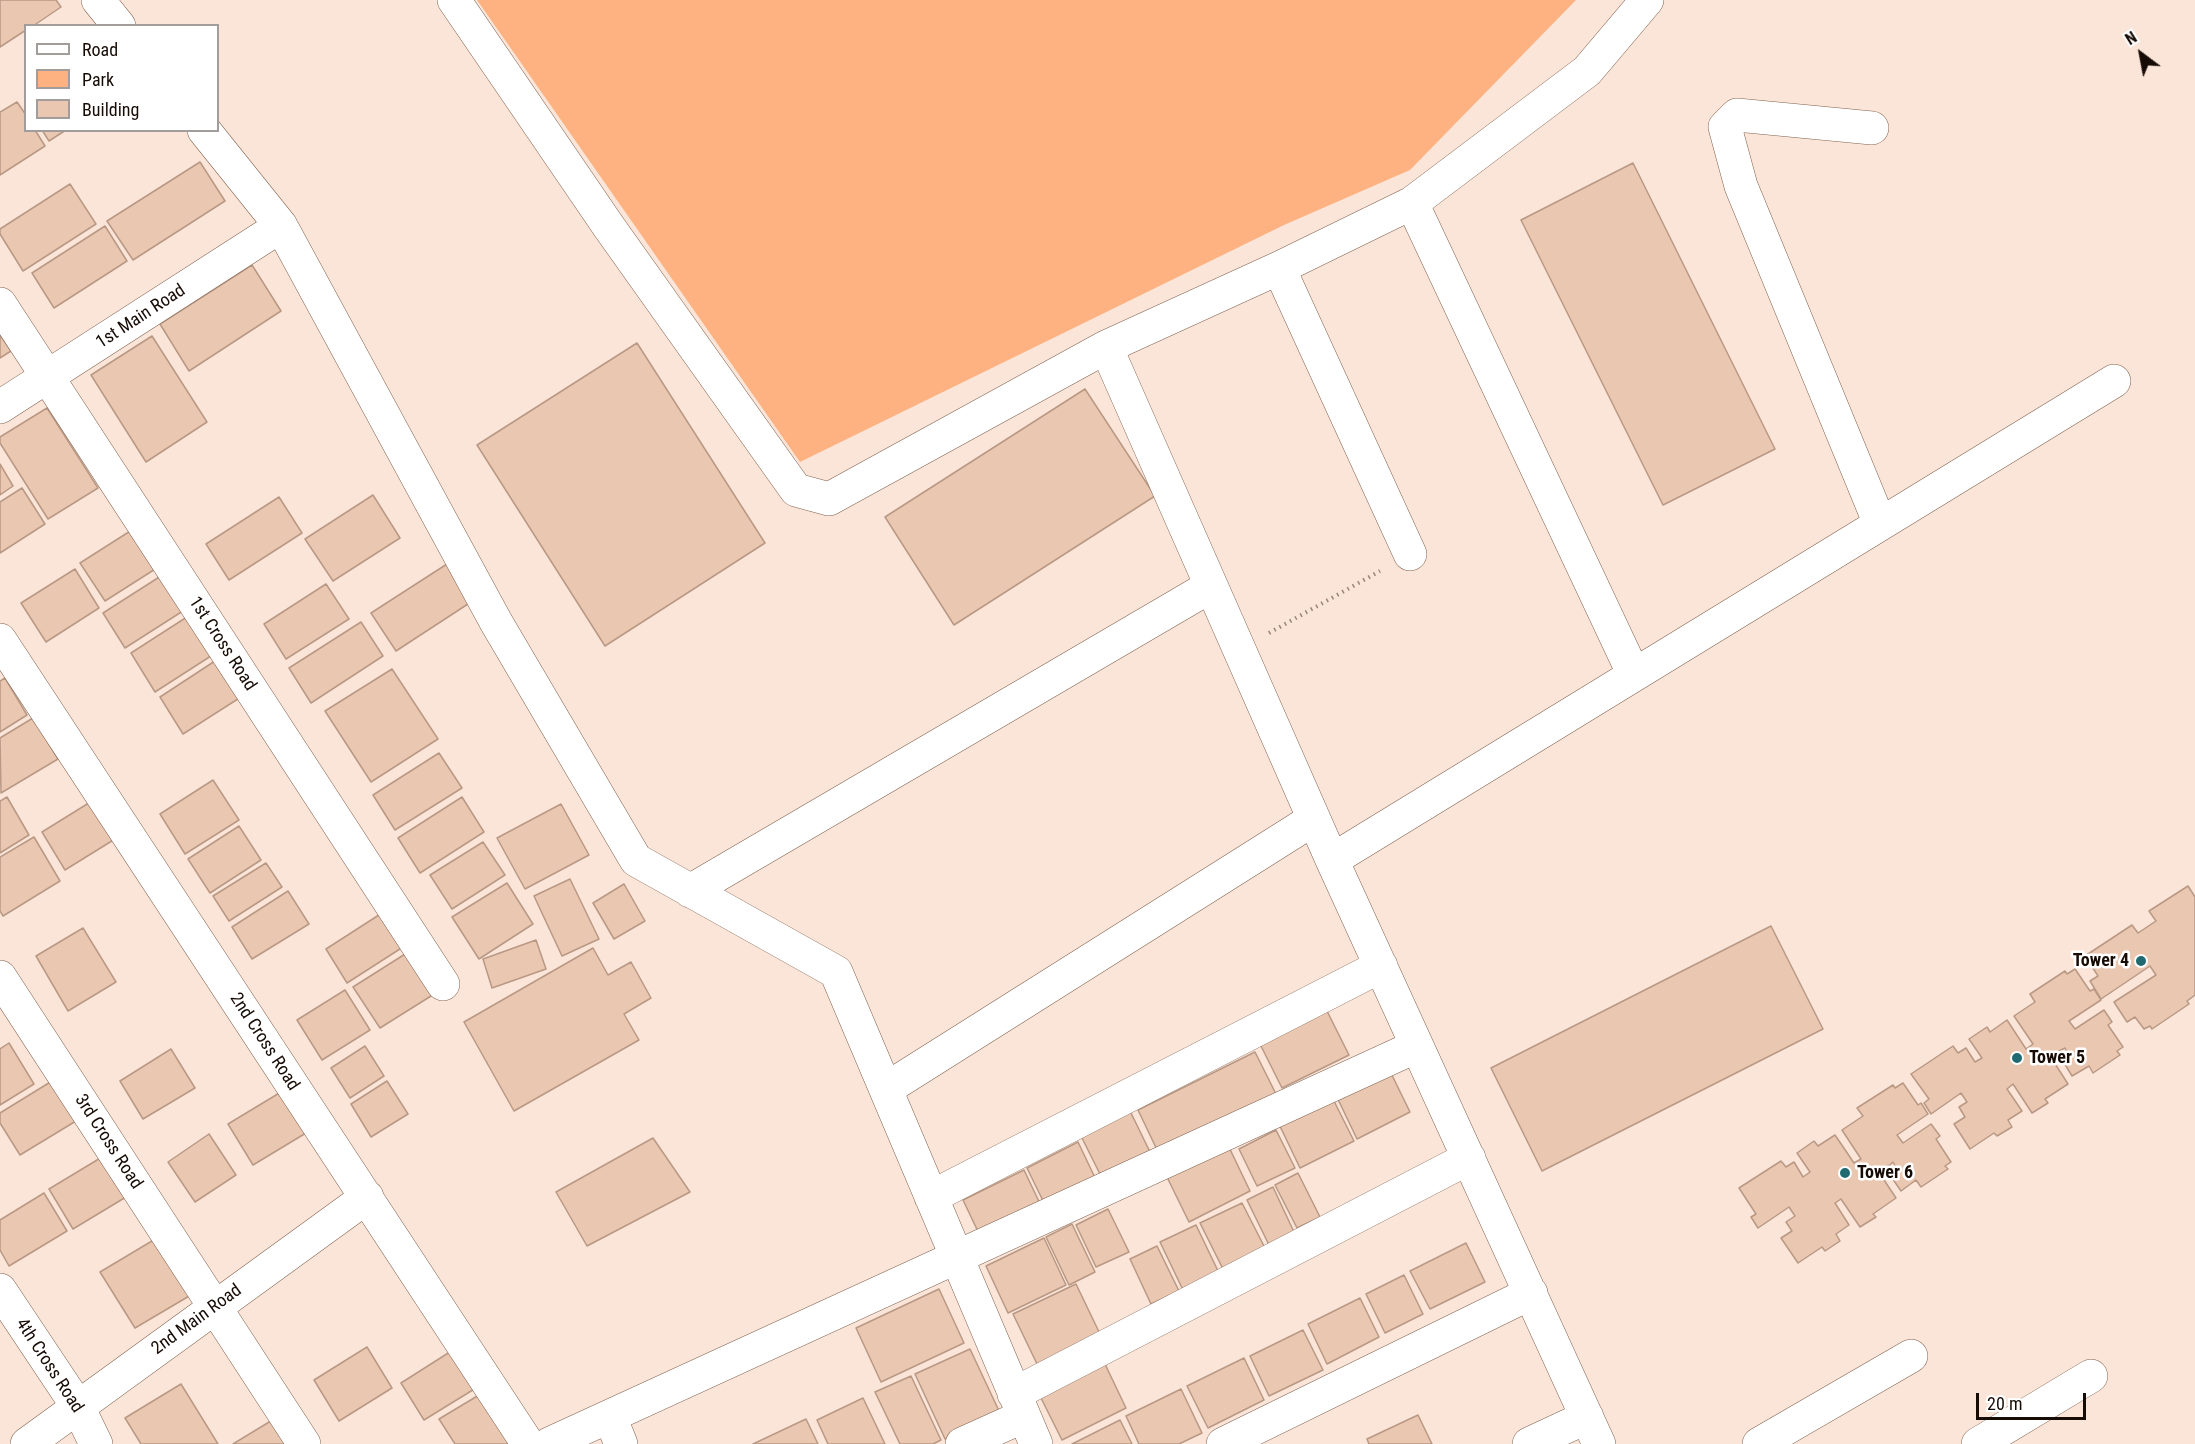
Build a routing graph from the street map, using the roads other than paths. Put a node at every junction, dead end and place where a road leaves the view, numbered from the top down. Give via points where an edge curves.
1 (98, 0) edge
2 (454, 0) edge
3 (1647, 0) edge
4 (117, 24) edge
5 (1872, 128) dead end
6 (206, 132) edge
7 (1412, 203) junction
8 (281, 226) junction
9 (1278, 268) junction
10 (0, 304) edge
11 (1106, 347) junction
12 (49, 376) junction
13 (2114, 381) dead end
14 (0, 407) edge
15 (1880, 524) junction
16 (1410, 554) road end
17 (1211, 586) junction
18 (0, 640) edge
19 (1634, 675) junction
20 (1314, 819) junction
21 (1332, 860) junction
22 (690, 891) junction
23 (1381, 966) junction
24 (0, 977) edge
25 (443, 984) dead end
26 (1417, 1046) junction
27 (886, 1089) junction
28 (1469, 1158) junction
29 (367, 1197) junction
30 (931, 1197) junction
31 (957, 1259) junction
32 (0, 1290) edge
33 (1531, 1293) junction
34 (216, 1306) junction
35 (1911, 1356) dead end
36 (2091, 1376) dead end
37 (78, 1407) junction
38 (1025, 1418) edge
39 (615, 1430) edge
40 (1593, 1430) edge
41 (27, 1444) edge
42 (96, 1444) edge
43 (304, 1444) edge
44 (528, 1444) edge
45 (549, 1444) edge
46 (962, 1444) edge
47 (1223, 1444) edge
48 (1528, 1444) edge
49 (1759, 1444) edge
50 (1978, 1444) edge

1 - 4 street
2 - 11 street via 796,490 829,499
3 - 7 street via 1587,71
5 - 15 street via 1737,115 1725,127 1741,186
6 - 8 street
7 - 9 street
7 - 19 street
8 - 12 street, 1st Main Road
8 - 22 street via 496,622 636,861
9 - 11 street
9 - 16 street
10 - 12 street, 1st Cross Road
11 - 17 street
12 - 14 street, 1st Main Road
12 - 25 street, 1st Cross Road
13 - 15 street
15 - 19 street
17 - 20 street
17 - 22 street
18 - 29 street, 2nd Cross Road
19 - 21 street
20 - 21 street
20 - 27 street
21 - 23 street
22 - 27 street via 836,972
23 - 26 street
23 - 30 street
24 - 34 street, 3rd Cross Road
26 - 28 street
26 - 31 street
27 - 30 street
28 - 33 street
28 - 38 street
29 - 34 street, 2nd Main Road
29 - 44 street, 2nd Cross Road
30 - 31 street
31 - 38 street
31 - 39 street
32 - 37 street, 4th Cross Road
33 - 40 street
33 - 47 street
34 - 37 street, 2nd Main Road
34 - 43 street, 3rd Cross Road
35 - 49 street
36 - 50 street
37 - 41 street, 2nd Main Road
37 - 42 street, 4th Cross Road
38 - 46 street
39 - 45 street
40 - 48 street

